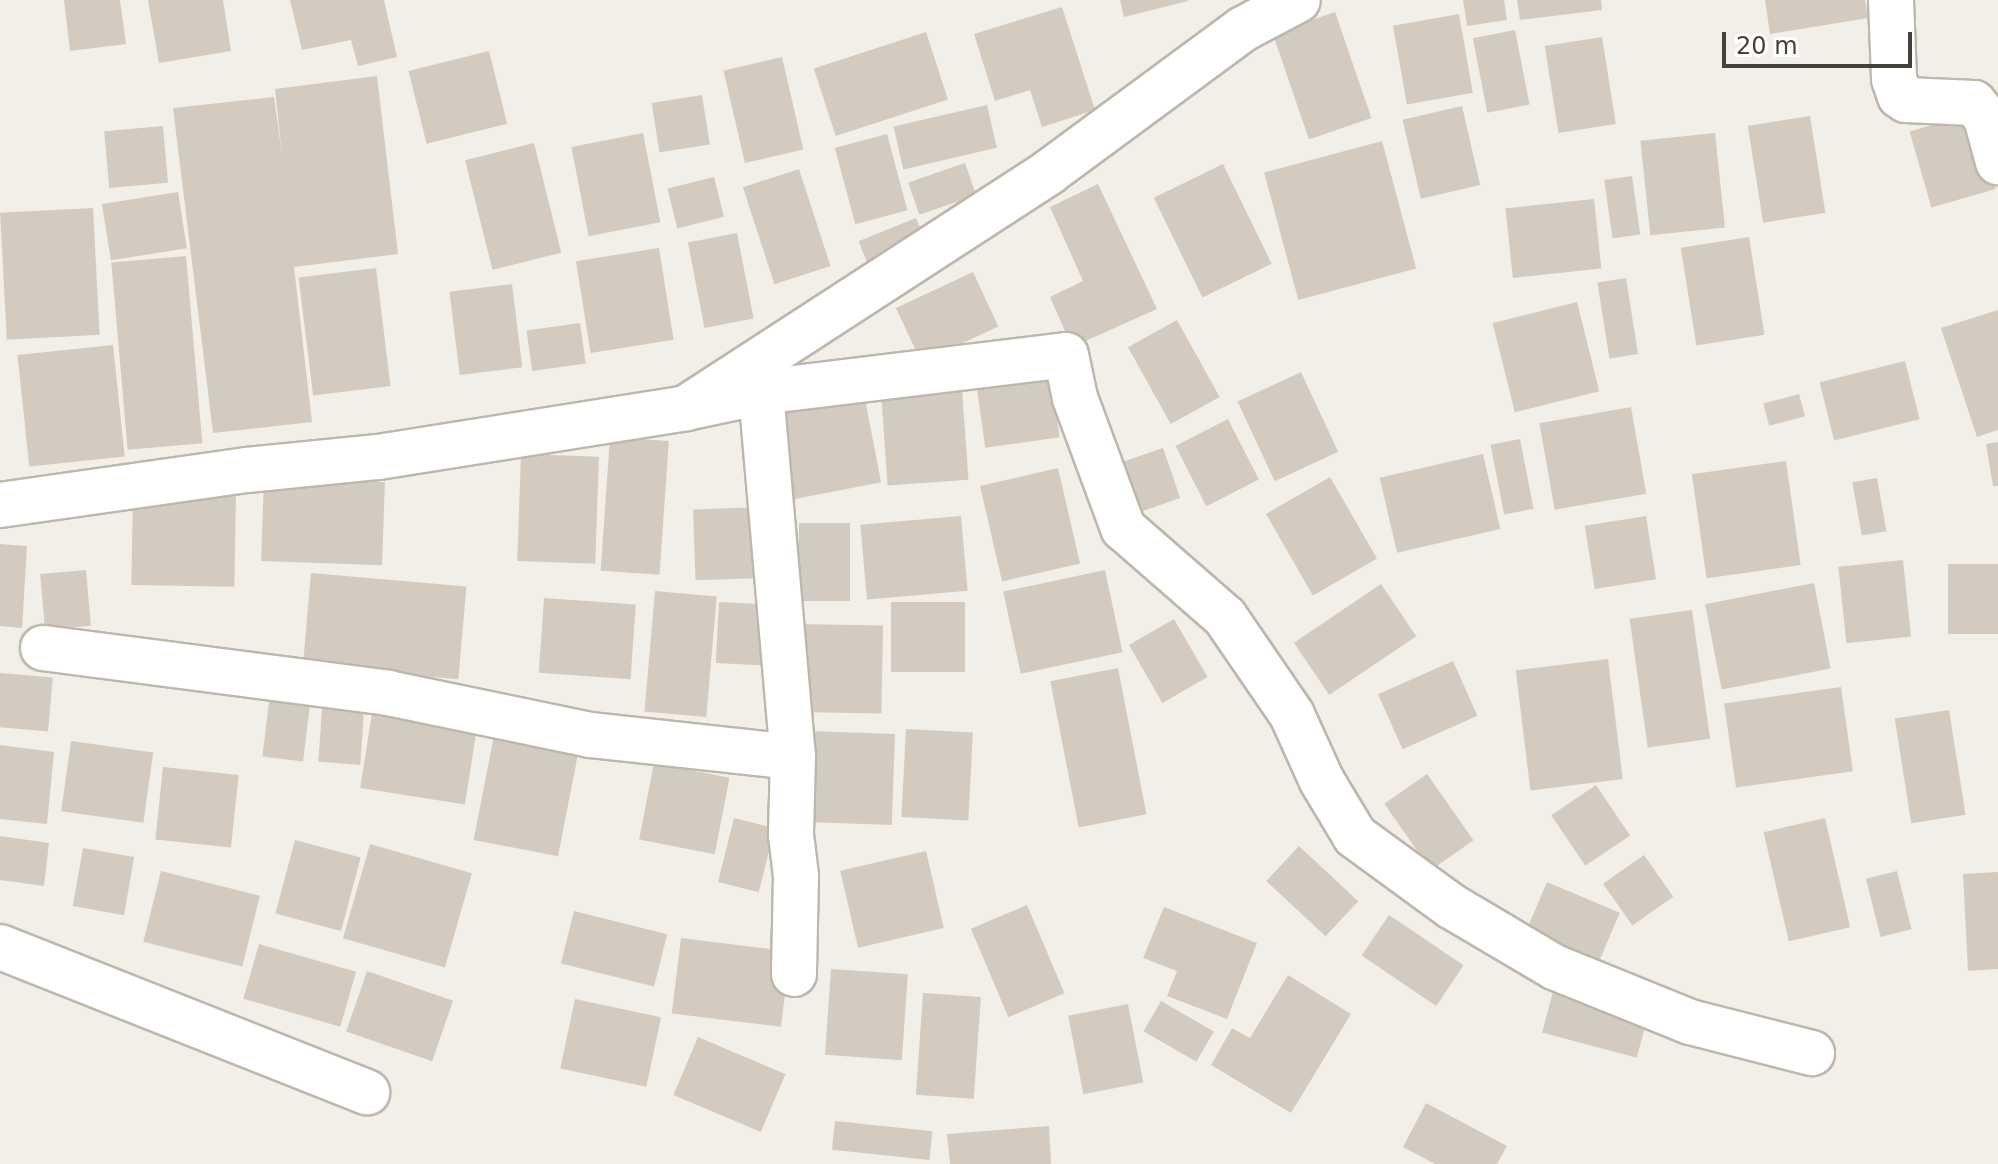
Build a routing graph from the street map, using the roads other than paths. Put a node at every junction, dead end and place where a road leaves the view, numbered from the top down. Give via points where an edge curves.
1 (1298, 0) edge
2 (1891, 0) edge
3 (1998, 162) edge
4 (761, 392) junction
5 (686, 408) junction
6 (0, 505) edge
7 (43, 648) dead end
8 (793, 757) junction
9 (0, 947) edge
10 (794, 974) dead end
11 (1812, 1053) dead end
12 (367, 1092) dead end

1 - 5 street via 1243,29 1049,172
2 - 3 street via 1894,79 1900,96 1974,103 1986,118
4 - 5 street
4 - 8 street
4 - 11 street via 1066,355 1075,398 1123,528 1225,617 1292,715 1355,836 1451,906 1554,967 1690,1022
5 - 6 street via 378,457
7 - 8 street via 388,693 591,735
8 - 10 street
9 - 12 street

